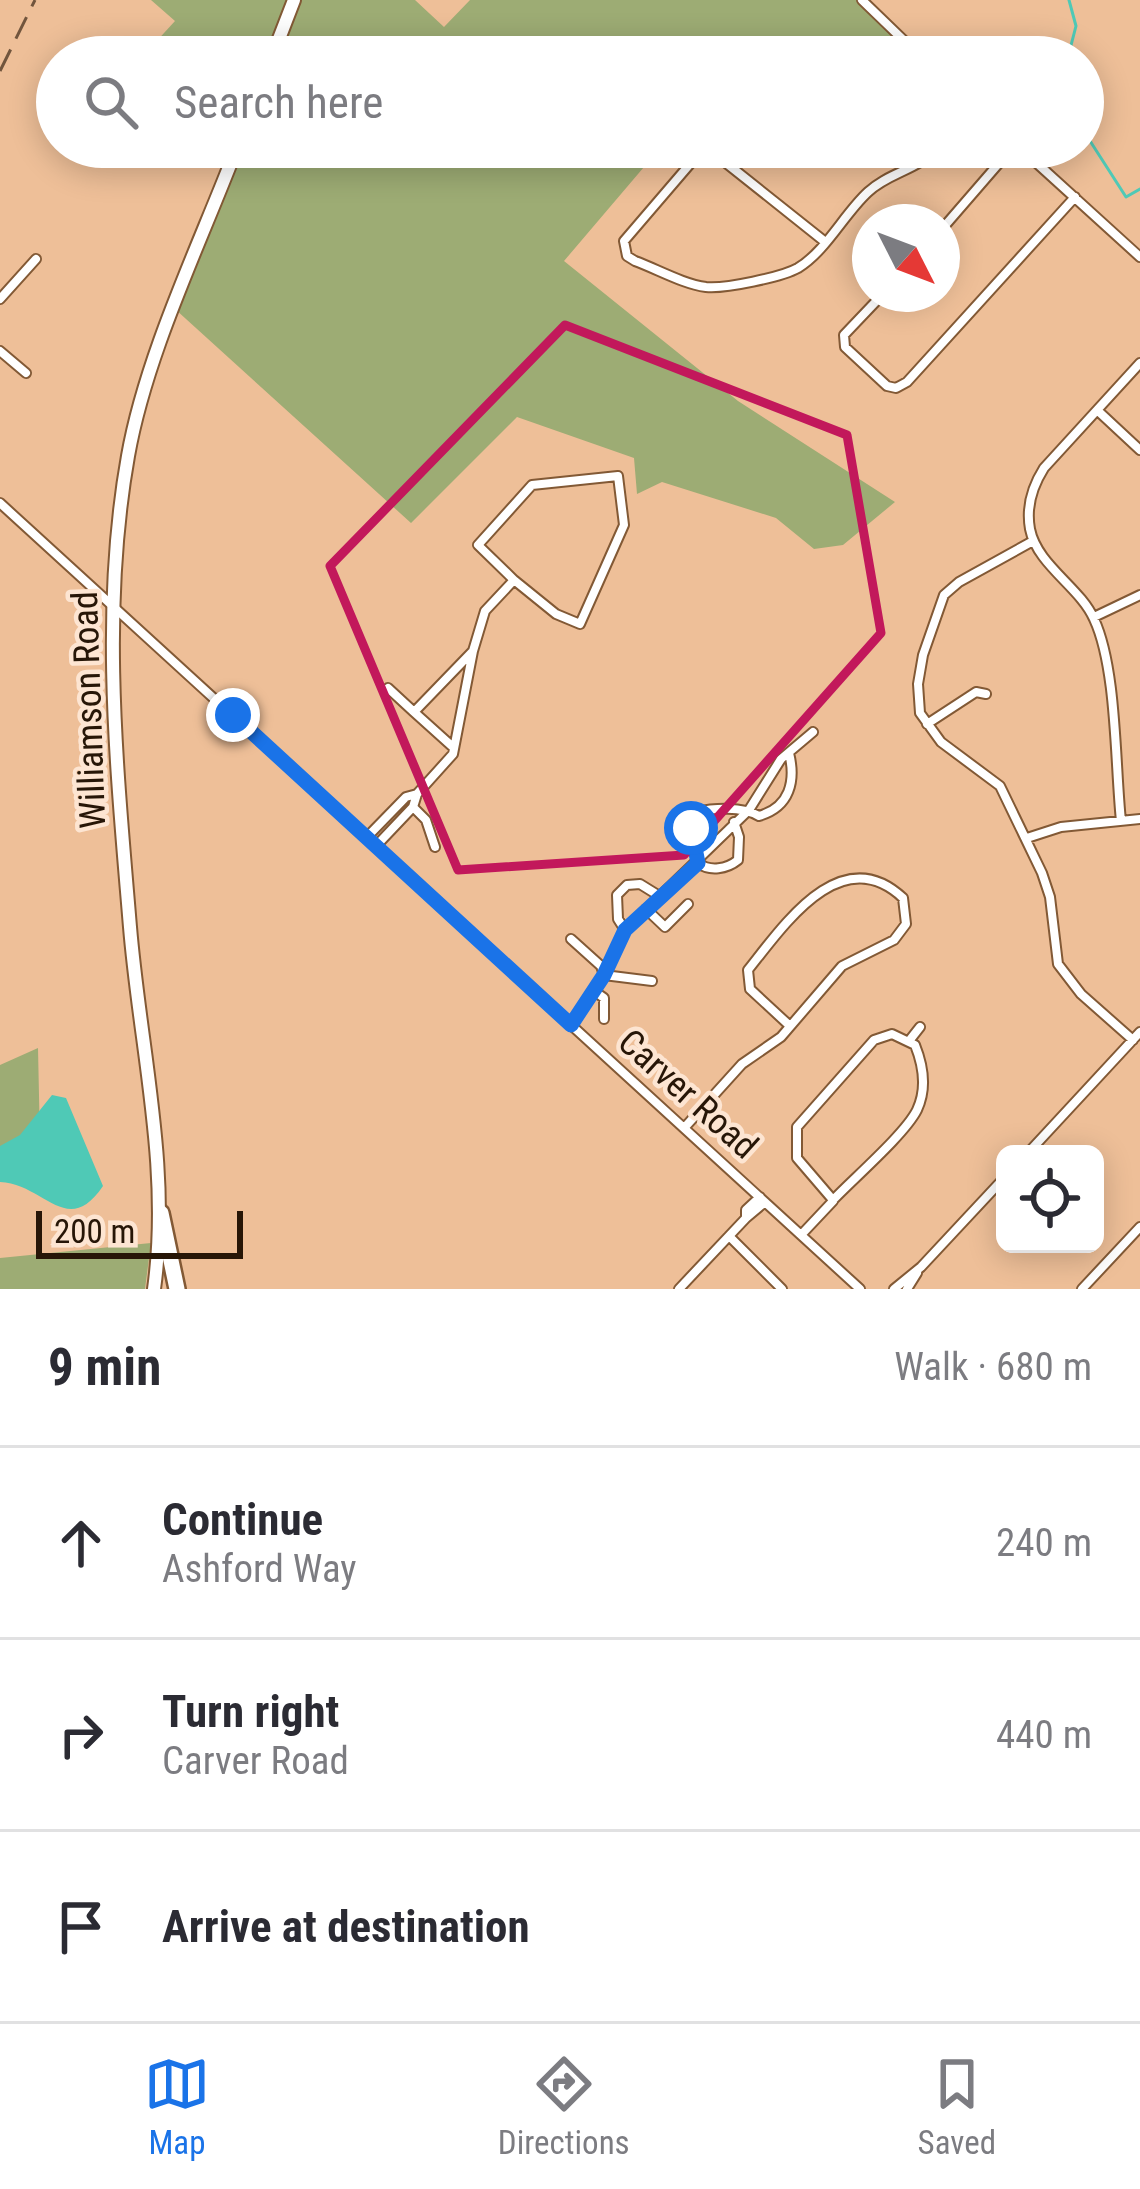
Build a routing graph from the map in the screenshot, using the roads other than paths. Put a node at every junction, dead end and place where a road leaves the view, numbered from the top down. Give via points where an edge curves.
1 (293, 0) edge
2 (862, 0) edge
3 (280, 36) edge
4 (899, 36) edge
5 (229, 168) edge
6 (687, 168) edge
7 (732, 168) edge
8 (912, 168) edge
9 (997, 168) edge
10 (1041, 168) edge
11 (1075, 197) junction
12 (960, 209) edge
13 (824, 241) junction
14 (1140, 257) edge
15 (36, 259) dead end
16 (0, 298) edge
17 (866, 312) edge
18 (0, 351) edge
19 (1140, 363) edge
20 (26, 373) dead end
21 (1096, 410) junction
22 (1140, 450) edge
23 (0, 502) edge
24 (1033, 542) junction
25 (514, 580) junction
26 (1140, 595) edge
27 (111, 603) junction
28 (1094, 617) junction
29 (473, 651) junction
30 (388, 688) dead end
31 (986, 694) dead end
32 (414, 712) junction
33 (927, 724) junction
34 (813, 732) dead end
35 (454, 748) junction
36 (789, 753) junction
37 (417, 794) junction
38 (412, 807) junction
39 (749, 810) junction
40 (1140, 819) edge
41 (1120, 821) junction
42 (734, 822) junction
43 (367, 837) junction
44 (1028, 838) junction
45 (376, 846) junction
46 (435, 847) dead end
47 (698, 863) junction
48 (661, 897) junction
49 (688, 904) dead end
50 (646, 909) junction
51 (625, 930) junction
52 (572, 939) dead end
53 (604, 975) junction
54 (652, 981) dead end
55 (594, 991) junction
56 (604, 1019) dead end
57 (571, 1025) junction
58 (790, 1026) junction
59 (920, 1028) dead end
60 (1136, 1036) edge
61 (909, 1041) junction
62 (686, 1125) junction
63 (1035, 1145) edge
64 (996, 1187) edge
65 (763, 1199) junction
66 (833, 1200) junction
67 (161, 1213) junction
68 (1140, 1227) edge
69 (801, 1234) junction
70 (728, 1236) junction
71 (921, 1267) junction
72 (154, 1289) edge
73 (177, 1289) edge
74 (679, 1289) edge
75 (782, 1289) edge
76 (860, 1289) edge
77 (894, 1289) edge
78 (907, 1289) edge
79 (1082, 1289) edge

1 - 3 main road
2 - 4 street
5 - 27 main road, Williamson Road via 148,378 128,456
6 - 13 street via 624,241 635,261 707,287 797,268
7 - 13 street
8 - 13 street via 868,191
9 - 12 street
10 - 11 street
11 - 14 street
11 - 17 street via 896,388 845,347 844,335
15 - 16 street
18 - 20 street
19 - 21 street
21 - 22 street
21 - 24 street via 1036,481 1028,509
23 - 27 street, Carver Road
24 - 28 street
24 - 33 street via 944,595 918,685
25 - 25 street via 478,545 532,485 618,476 624,525 580,624
25 - 29 street via 485,611
26 - 28 street
27 - 43 street, Carver Road
27 - 67 main road, Williamson Road via 115,757
28 - 41 street
29 - 32 street
29 - 35 street
30 - 32 street
31 - 33 street via 976,692
32 - 35 street
33 - 44 street via 1000,786
34 - 36 street
35 - 37 street
36 - 39 street
36 - 39 street via 794,772 785,800 759,816
37 - 38 street
37 - 43 street
38 - 45 street
38 - 46 street
39 - 42 street
39 - 47 street via 695,812
40 - 41 street
41 - 44 street
42 - 47 street
42 - 47 street via 738,860 714,868
43 - 45 street, Carver Road
44 - 60 street via 1050,897 1058,964 1081,994
45 - 57 street, Carver Road
47 - 48 street
48 - 50 street
48 - 51 street via 627,885 616,907
49 - 50 street via 665,927
50 - 51 street
51 - 53 street
52 - 53 street
53 - 54 street
53 - 55 street
55 - 56 street via 604,998
55 - 57 street
57 - 62 street, Carver Road
58 - 58 street via 842,966 894,940 906,924 903,898 887,883 826,886 748,970 750,989
58 - 62 street
59 - 61 street
60 - 63 street
61 - 66 street via 923,1078 916,1112
61 - 66 street via 892,1034 874,1040 797,1127 797,1158
62 - 65 street, Carver Road
64 - 71 street
65 - 69 street, Carver Road
65 - 70 street
66 - 69 street
67 - 72 main road, Williamson Road
67 - 73 highway
68 - 79 street
69 - 76 street, Carver Road
70 - 74 street
70 - 75 street
71 - 77 street
71 - 78 street

